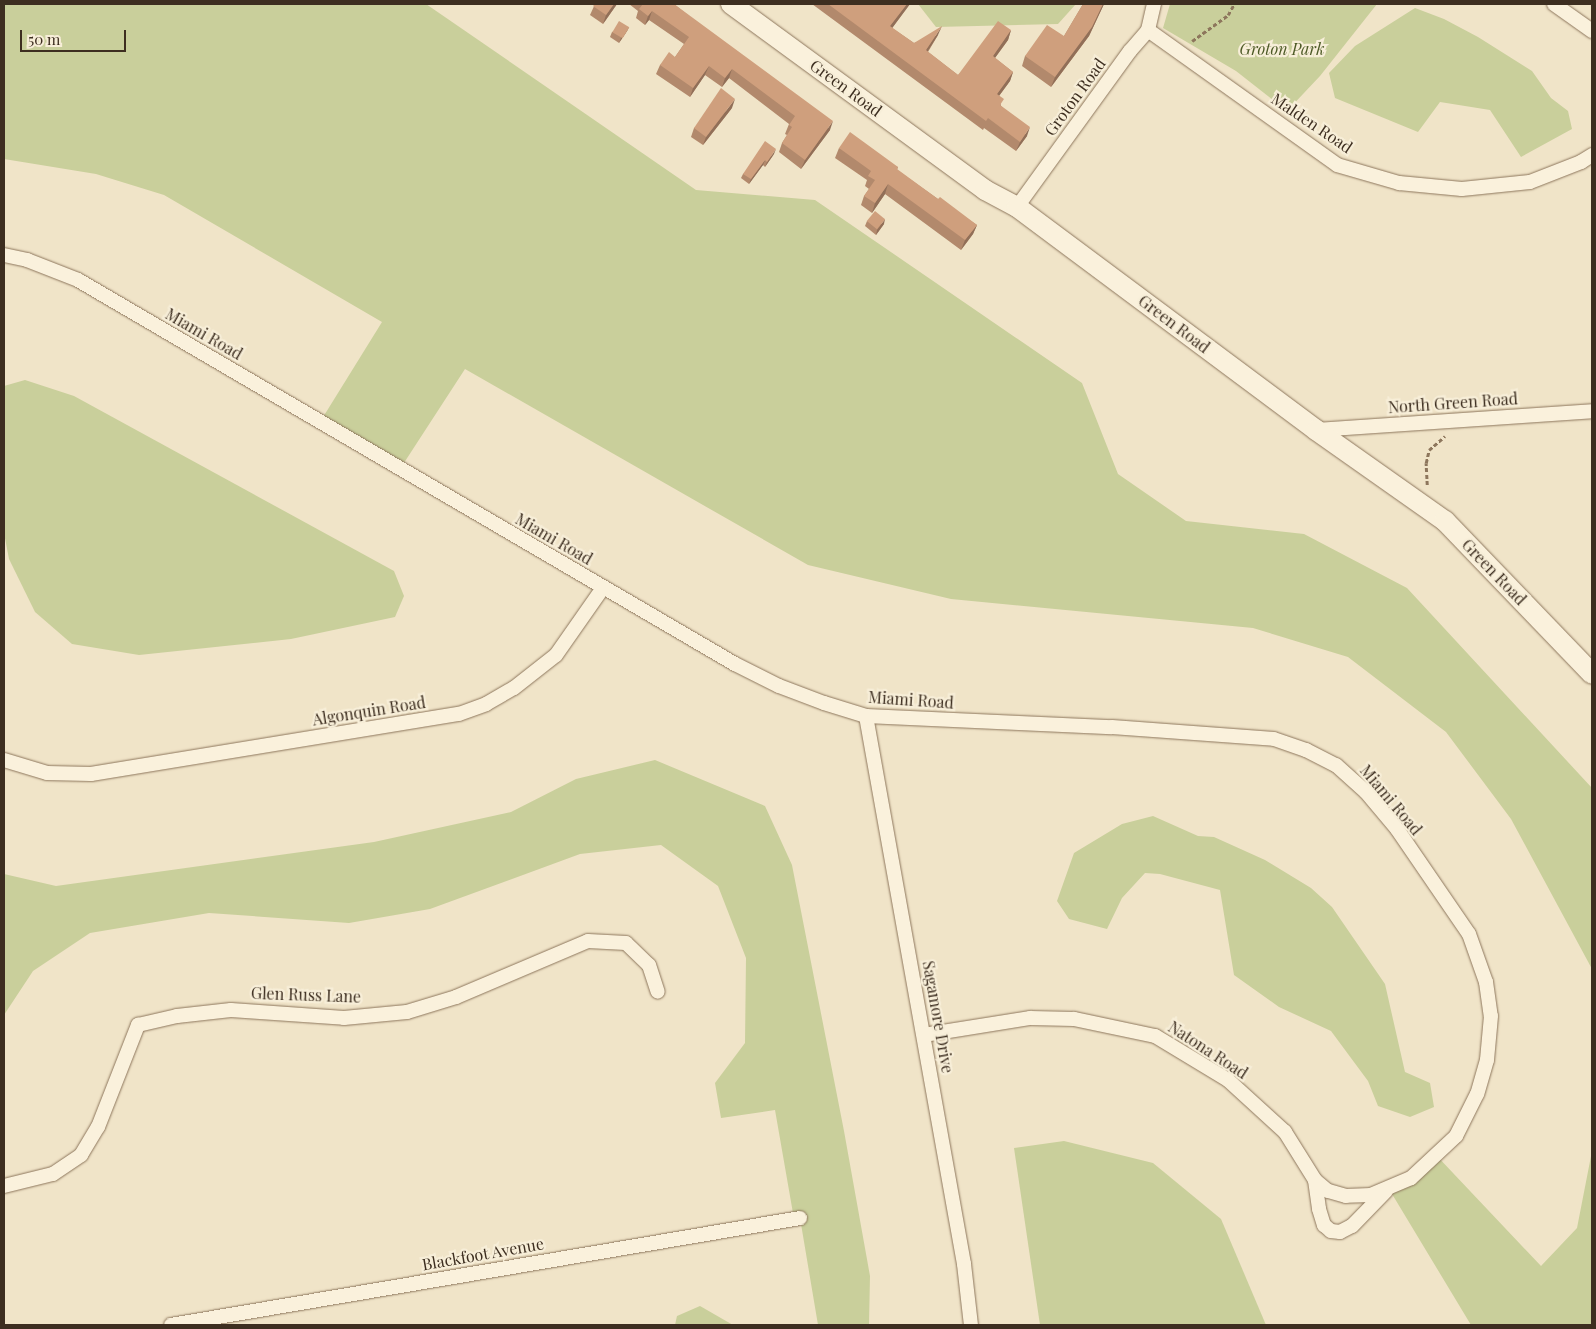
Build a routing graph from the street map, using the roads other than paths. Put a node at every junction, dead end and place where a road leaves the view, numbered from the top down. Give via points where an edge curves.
1 (731, 4) edge
2 (1154, 4) edge
3 (1554, 4) edge
4 (1148, 30) junction
5 (1592, 31) edge
6 (1592, 155) edge
7 (1016, 207) junction
8 (4, 256) edge
9 (1592, 411) edge
10 (1316, 430) junction
11 (603, 588) junction
12 (1592, 674) edge
13 (866, 716) junction
14 (4, 760) edge
15 (658, 992) dead end
16 (924, 1035) junction
17 (1315, 1180) junction
18 (4, 1186) edge
19 (1389, 1188) junction
20 (1371, 1195) joint
21 (800, 1218) dead end
22 (171, 1325) edge
23 (970, 1325) edge

1 - 7 main road, Green Road via 985,190
2 - 4 street, Groton Road
3 - 5 street
4 - 6 street, Malden Road via 1337,165 1399,183 1462,189 1530,182
4 - 7 street, Groton Road
7 - 10 main road, Green Road
8 - 11 street, Miami Road via 27,260 78,280
9 - 10 street, North Green Road
10 - 12 main road, Green Road via 1445,521
11 - 13 street, Miami Road via 779,686
11 - 14 street, Algonquin Road via 556,655 514,688 459,714 91,774 47,773
13 - 16 street, Sagamore Drive
13 - 19 street, Miami Road via 1112,727 1274,739 1336,765 1366,792 1396,829 1468,934 1486,982 1491,1016 1487,1060 1477,1094 1456,1136 1411,1178
15 - 18 street, Glen Russ Lane via 650,965 626,943 588,941 456,997 407,1012 344,1018 231,1010 177,1016 138,1025 98,1127 81,1155 53,1174
16 - 17 street, Natona Road via 1030,1018 1074,1019 1155,1036 1228,1080 1285,1132
16 - 23 street, Sagamore Drive via 964,1264
17 - 19 street, Natona Road via 1324,1225 1331,1231 1340,1232 1352,1226
17 - 20 street, Natona Road via 1337,1194
19 - 20 street, Miami Road
21 - 22 street, Blackfoot Avenue

